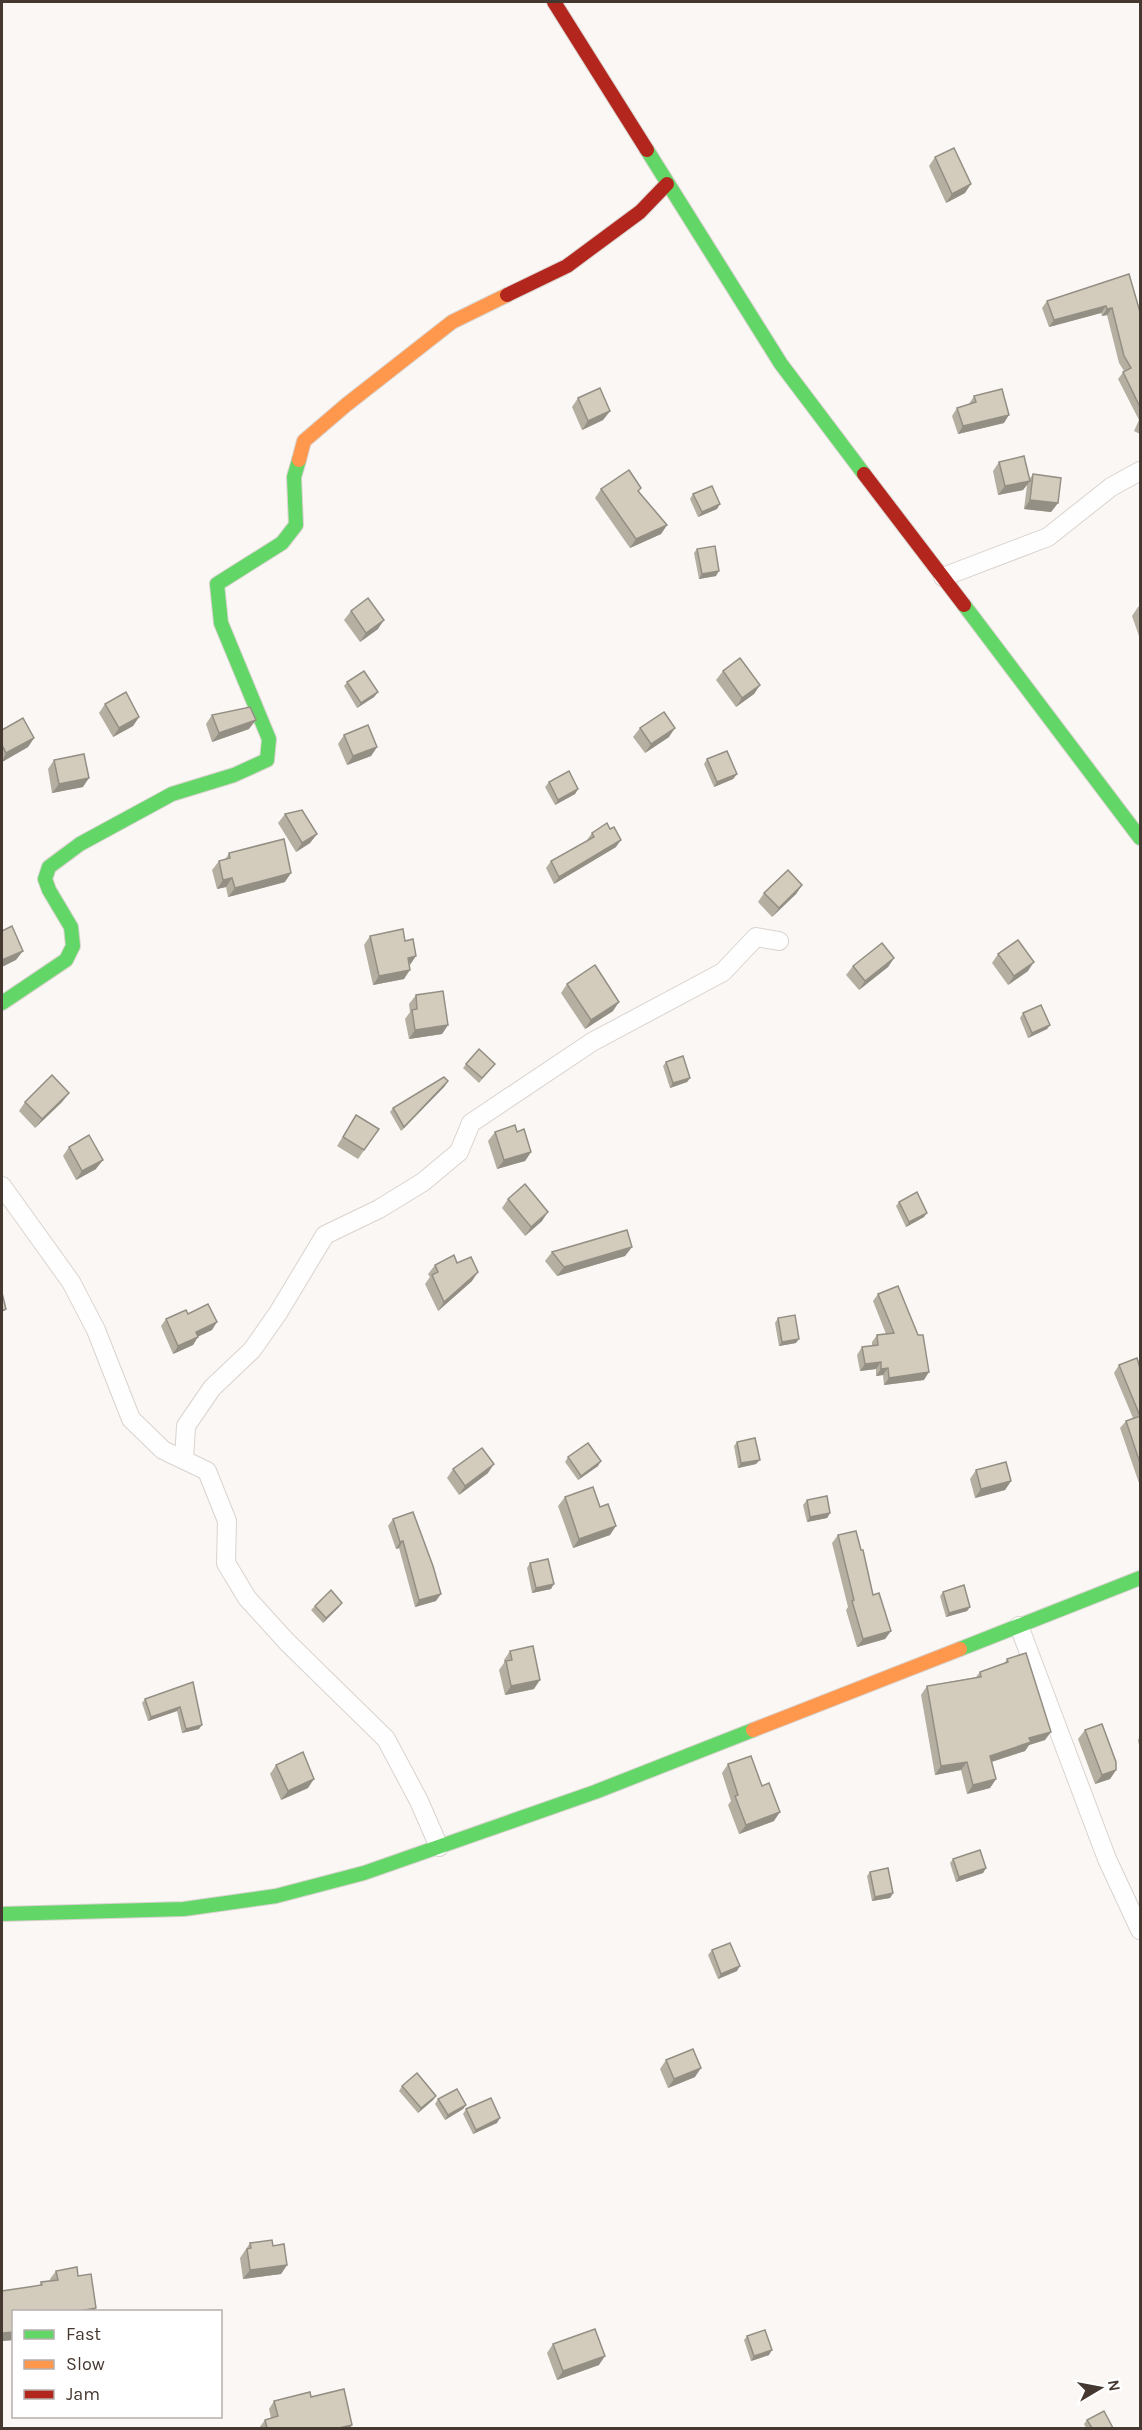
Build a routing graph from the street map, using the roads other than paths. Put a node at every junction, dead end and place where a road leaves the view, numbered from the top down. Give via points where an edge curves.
1 (554, 2) edge
2 (667, 184) junction
3 (1140, 471) edge
4 (943, 577) junction
5 (1140, 838) edge
6 (779, 941) dead end
7 (2, 1003) edge
8 (2, 1186) edge
9 (184, 1460) junction
10 (1140, 1578) edge
11 (1019, 1626) junction
12 (439, 1847) junction
13 (2, 1914) edge
14 (1140, 1930) edge

1 - 2 street
2 - 4 street via 781,364
2 - 7 street via 640,212 567,266 452,322 304,441 294,477 296,525 282,543 217,584 221,622 269,739 267,760 234,775 172,794 80,844 49,867 45,879 48,890 70,927 73,946 66,960
3 - 4 street via 1111,487 1048,537
4 - 5 street
6 - 9 street via 756,937 723,972 592,1042 471,1123 459,1152 423,1182 325,1235 252,1350 212,1388 186,1426
8 - 9 street via 71,1282 96,1330 132,1419 163,1450
9 - 12 street via 207,1471 227,1521 226,1563 247,1598 386,1739
10 - 11 street
11 - 12 street via 595,1792
11 - 14 street via 1107,1860
12 - 13 street via 364,1873 276,1896 184,1909

